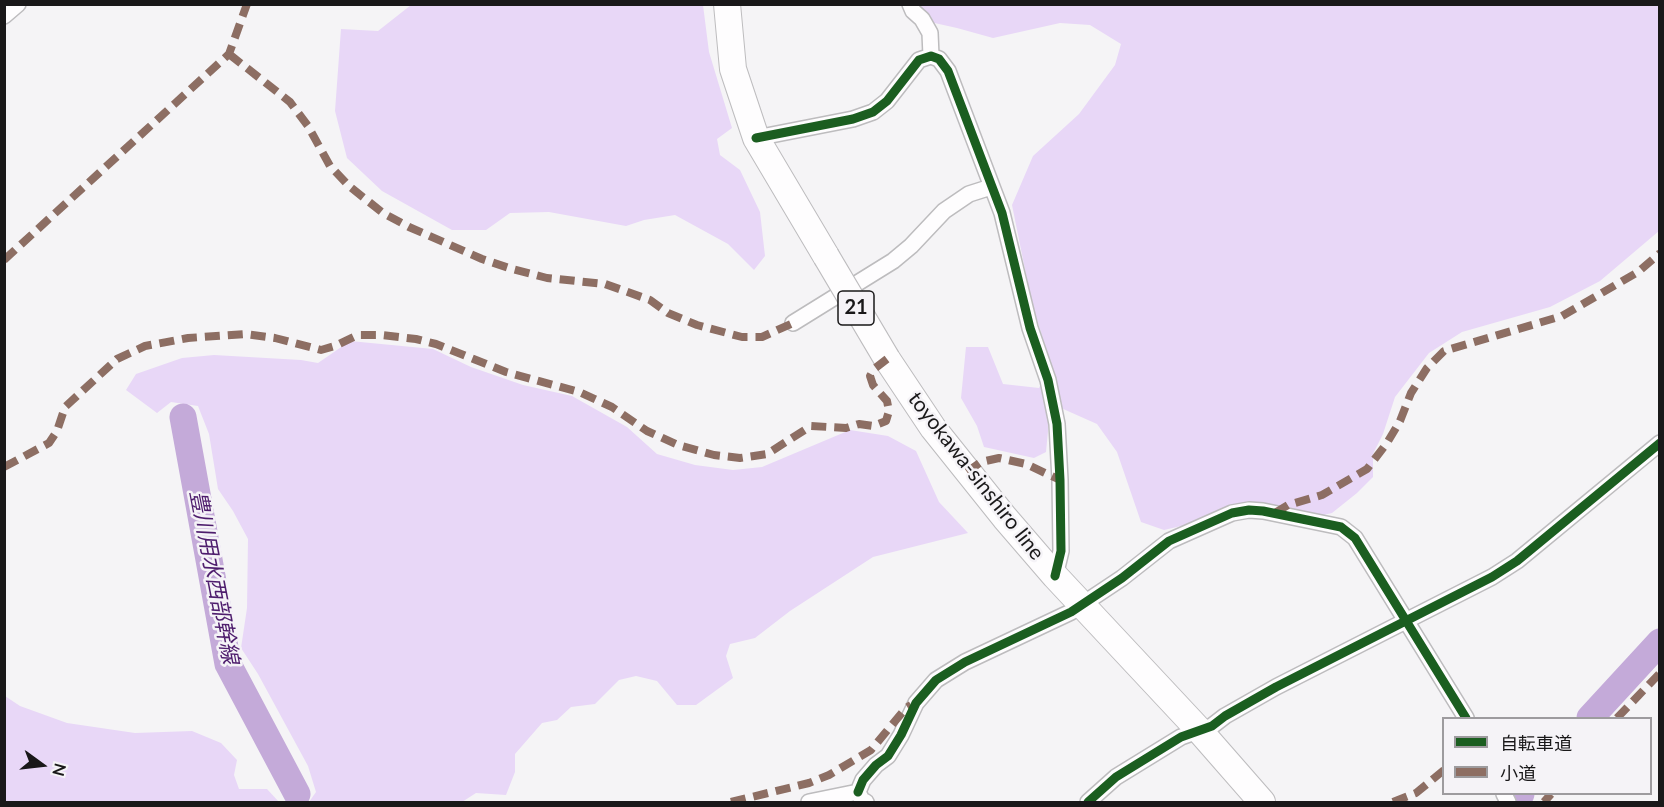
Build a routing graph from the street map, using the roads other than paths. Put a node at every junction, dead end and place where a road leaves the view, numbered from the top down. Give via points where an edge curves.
1 (18, 4) edge
2 (727, 4) edge
3 (910, 4) edge
4 (4, 16) edge
5 (931, 56) junction
6 (756, 138) junction
7 (991, 187) junction
8 (793, 323) dead end
9 (1659, 443) edge
10 (1055, 576) junction
11 (1083, 605) junction
12 (1407, 619) junction
13 (1465, 717) edge
14 (1199, 730) junction
15 (862, 797) edge
16 (809, 802) edge
17 (1088, 802) edge
18 (1262, 802) edge

1 - 4 street
2 - 6 main road, toyokawa-sinshiro line / 21 via 733,69
3 - 5 street via 930,33
5 - 6 street via 919,60 887,101 873,112
5 - 7 street via 939,59 948,71
6 - 10 main road, toyokawa-sinshiro line / 21, bridge via 887,359 933,428
7 - 8 street via 952,205 893,261
7 - 10 street via 1002,213 1057,424 1061,551
9 - 12 street via 1517,561
10 - 11 main road, toyokawa-sinshiro line / 21
11 - 12 street via 1169,541 1232,513 1249,510 1341,527 1355,538
11 - 14 main road, toyokawa-sinshiro line / 21
11 - 15 street via 964,662 936,680 916,703 888,756 863,780
12 - 13 street
12 - 14 street
14 - 17 street via 1116,777
14 - 18 main road, toyokawa-sinshiro line / 21
15 - 16 street

